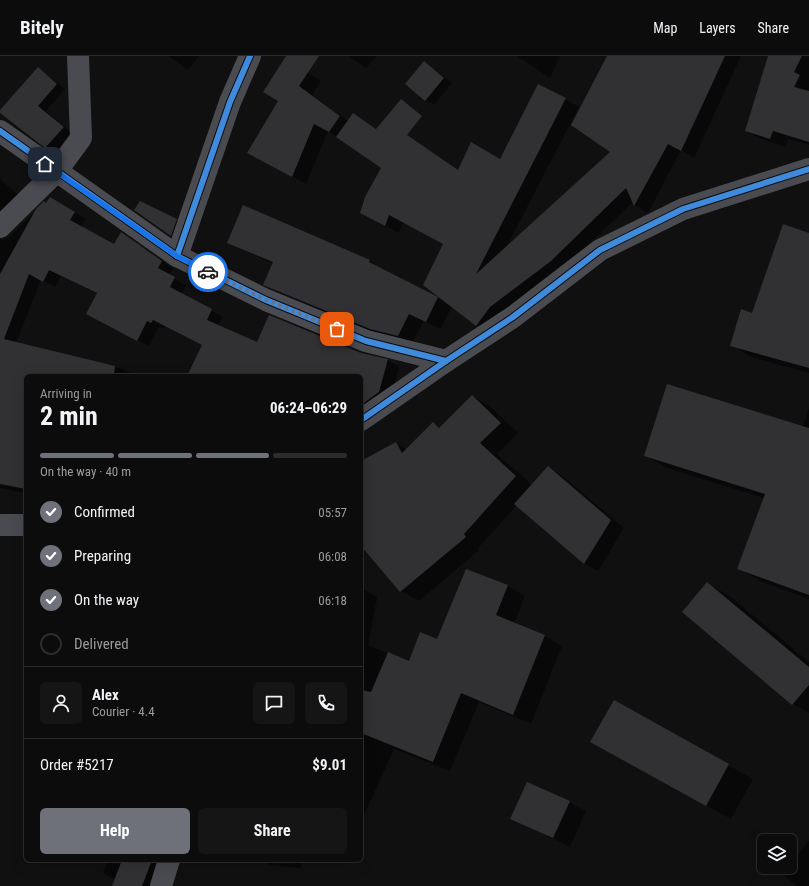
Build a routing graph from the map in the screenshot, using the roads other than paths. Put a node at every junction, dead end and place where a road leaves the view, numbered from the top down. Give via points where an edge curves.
1 (78, 56) edge
2 (250, 56) edge
3 (0, 130) edge
4 (809, 169) edge
5 (56, 172) junction
6 (0, 227) edge
7 (177, 256) junction
8 (446, 361) junction
9 (363, 419) edge
10 (0, 525) edge
11 (24, 525) edge
12 (168, 862) edge
13 (161, 886) edge

1 - 5 street via 81,138
2 - 7 street via 230,102
3 - 5 street
4 - 8 street via 683,209 600,250 513,317
5 - 6 street
5 - 7 street
7 - 8 street via 266,300 366,341
8 - 9 street
10 - 11 street
12 - 13 street

